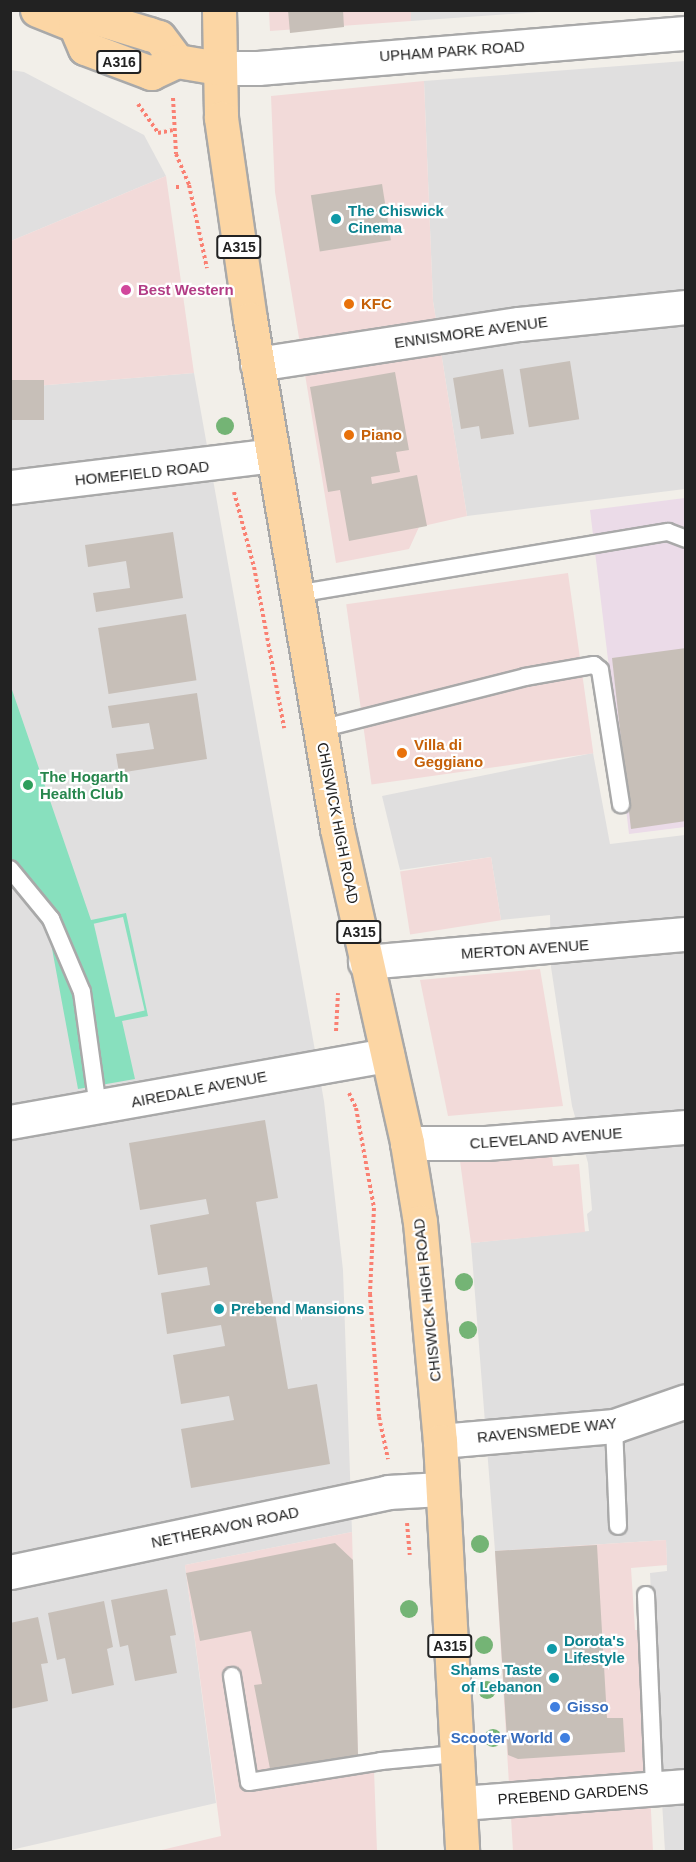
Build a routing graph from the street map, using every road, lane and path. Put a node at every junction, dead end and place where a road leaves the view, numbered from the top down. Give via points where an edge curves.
1 (37, 10) edge
2 (219, 10) edge
3 (686, 33) edge
4 (218, 68) junction
5 (176, 76) junction
6 (173, 130) junction
7 (158, 133) dead end
8 (207, 270) dead end
9 (686, 307) edge
10 (258, 364) junction
11 (273, 455) junction
12 (231, 483) dead end
13 (10, 487) edge
14 (686, 539) edge
15 (296, 594) junction
16 (320, 729) junction
17 (286, 737) dead end
18 (621, 804) dead end
19 (10, 869) edge
20 (686, 934) edge
21 (365, 962) junction
22 (339, 988) dead end
23 (387, 1055) junction
24 (339, 1062) junction
25 (98, 1108) junction
26 (10, 1122) edge
27 (686, 1128) edge
28 (407, 1143) junction
29 (686, 1401) edge
30 (614, 1426) junction
31 (440, 1441) junction
32 (389, 1462) dead end
33 (441, 1489) junction
34 (618, 1526) dead end
35 (10, 1572) edge
36 (646, 1595) dead end
37 (232, 1676) dead end
38 (456, 1754) junction
39 (670, 1787) edge
40 (460, 1803) junction
41 (462, 1851) edge

1 - 5 main road, A316 via 75,25 85,48 138,69
2 - 4 main road, CHISWICK HIGH ROAD / A315
3 - 4 street, UPHAM PARK ROAD
4 - 5 main road
4 - 10 main road, CHISWICK HIGH ROAD / A315 via 225,149
5 - 6 path
6 - 7 path
6 - 8 path
9 - 10 street, ENNISMORE AVENUE via 519,324
10 - 11 main road, CHISWICK HIGH ROAD / A315
11 - 13 street, HOMEFIELD ROAD
11 - 15 main road, CHISWICK HIGH ROAD / A315
12 - 17 path via 246,528
14 - 15 lane via 668,532
15 - 16 main road, CHISWICK HIGH ROAD / A315
16 - 18 lane via 525,677 594,665 602,678
16 - 21 main road, CHISWICK HIGH ROAD / A315
19 - 25 lane via 51,919 81,992
20 - 21 street, MERTON AVENUE
21 - 23 main road, CHISWICK HIGH ROAD / A315
22 - 24 path via 335,1045
23 - 24 street, AIREDALE AVENUE
23 - 28 main road, CHISWICK HIGH ROAD / A315
24 - 25 street, AIREDALE AVENUE
24 - 32 path via 356,1108 374,1208 372,1323 379,1417
25 - 26 street, AIREDALE AVENUE
27 - 28 street, CLEVELAND AVENUE via 486,1143
28 - 31 main road, CHISWICK HIGH ROAD / A315 via 427,1280
29 - 30 street, RAVENSMEDE WAY
30 - 31 street, RAVENSMEDE WAY
30 - 34 lane
31 - 33 main road, CHISWICK HIGH ROAD / A315
33 - 35 street, NETHERAVON ROAD via 388,1492
33 - 38 main road, CHISWICK HIGH ROAD / A315
36 - 39 lane
37 - 38 lane via 249,1782 381,1761
38 - 40 main road, CHISWICK HIGH ROAD / A315
39 - 40 street, PREBEND GARDENS
40 - 41 main road, CHISWICK HIGH ROAD / A315

